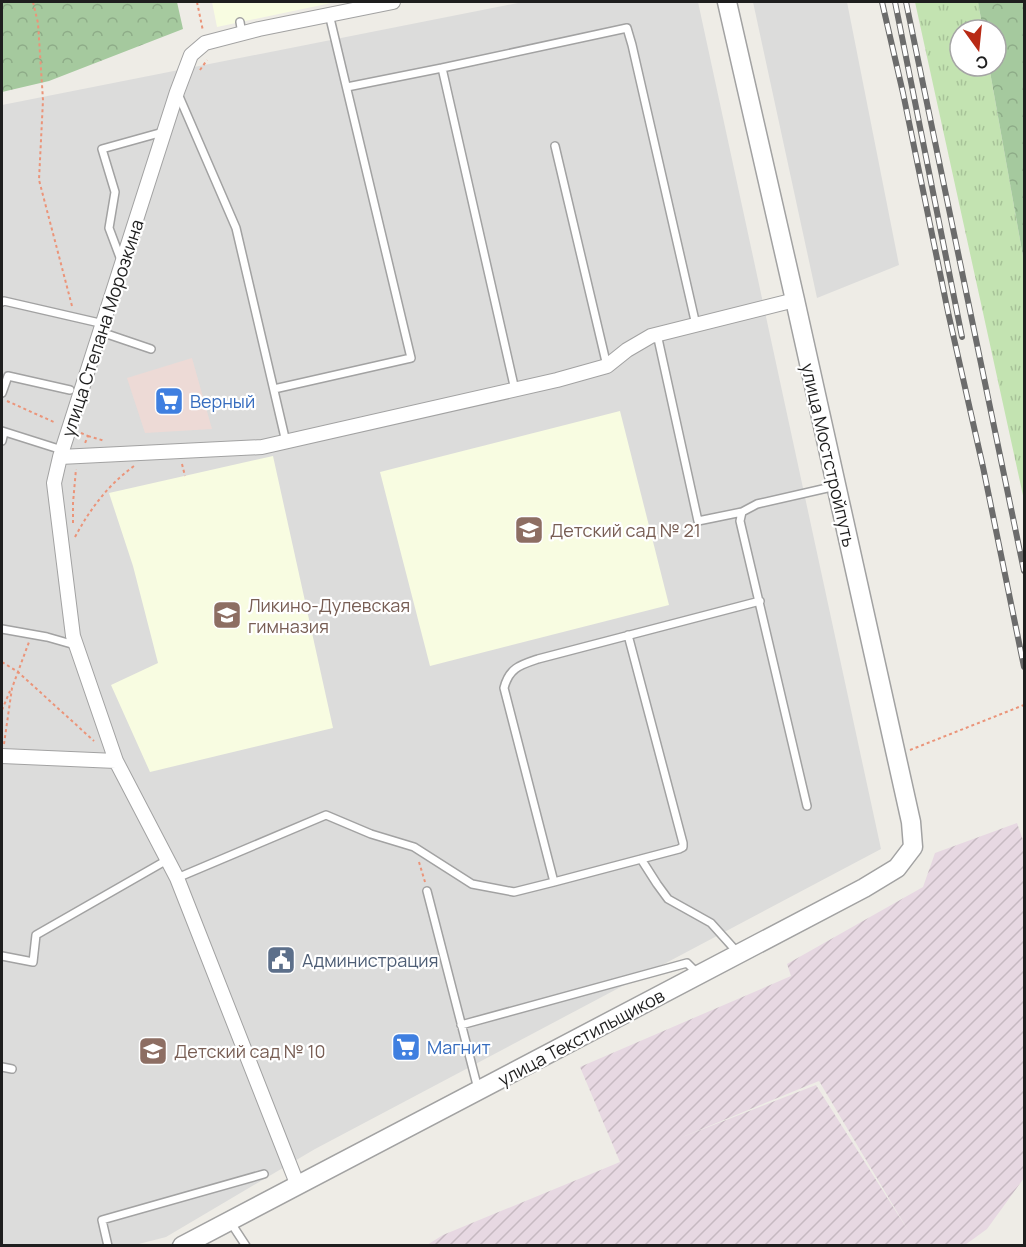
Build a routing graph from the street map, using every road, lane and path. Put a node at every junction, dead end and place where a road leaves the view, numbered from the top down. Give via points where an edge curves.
1 (33, 2) edge
2 (393, 2) edge
3 (727, 2) edge
4 (329, 14) junction
5 (442, 68) junction
6 (347, 87) junction
7 (177, 92) junction
8 (165, 132) junction
9 (555, 146) dead end
10 (122, 265) junction
11 (795, 300) junction
12 (2, 302) edge
13 (75, 318) junction
14 (696, 325) junction
15 (102, 328) junction
16 (657, 334) junction
17 (151, 349) dead end
18 (607, 366) junction
19 (273, 389) junction
20 (70, 390) dead end
21 (515, 390) junction
22 (2, 393) edge
23 (3, 431) edge
24 (2, 441) edge
25 (286, 442) junction
26 (61, 454) junction
27 (141, 461) dead end
28 (76, 466) dead end
29 (836, 486) junction
30 (742, 512) junction
31 (760, 601) junction
32 (2, 629) edge
33 (32, 634) junction
34 (628, 635) junction
35 (76, 646) junction
36 (2, 662) edge
37 (18, 672) junction
38 (12, 688) junction
39 (1024, 705) edge
40 (2, 710) edge
41 (896, 755) junction
42 (2, 756) edge
43 (116, 761) junction
44 (807, 806) dead end
45 (414, 847) junction
46 (641, 859) junction
47 (168, 860) junction
48 (177, 878) junction
49 (554, 882) junction
50 (864, 888) joint
51 (427, 891) joint
52 (739, 954) junction
53 (2, 956) edge
54 (699, 975) junction
55 (461, 1025) junction
56 (2, 1067) edge
57 (12, 1069) dead end
58 (478, 1091) junction
59 (264, 1174) dead end
60 (298, 1186) junction
61 (230, 1221) junction
62 (108, 1245) edge
63 (182, 1245) edge
64 (246, 1245) edge

1 - 13 path via 43,100 39,180
2 - 4 street, улица Степана Морозкина
3 - 11 street, улица Мостстройпуть
4 - 6 lane
4 - 7 street, улица Степана Морозкина via 259,29 241,28 205,43 190,56
5 - 6 lane
5 - 14 lane via 627,28
5 - 21 lane
6 - 19 lane via 411,358
7 - 8 street, улица Степана Морозкина
7 - 19 lane via 236,228
8 - 10 street, улица Степана Морозкина
8 - 10 lane via 102,149 115,192 109,228
9 - 18 lane
10 - 15 street, улица Степана Морозкина
11 - 14 street, улица Степана Морозкина
11 - 29 street, улица Мостстройпуть
12 - 13 lane
13 - 15 lane
14 - 16 street, улица Степана Морозкина
15 - 17 lane
15 - 26 street, улица Степана Морозкина
16 - 18 street, улица Степана Морозкина
16 - 30 lane via 698,521
18 - 21 street, улица Степана Морозкина
19 - 25 lane
20 - 22 lane via 8,376
21 - 25 street, улица Степана Морозкина
23 - 24 lane
23 - 26 lane
25 - 26 street, улица Степана Морозкина via 262,447
26 - 35 street via 54,483
27 - 28 path via 108,488 74,538
29 - 30 lane via 757,504
29 - 41 street, улица Мостстройпуть
30 - 31 lane via 740,520
31 - 34 lane
31 - 44 lane
32 - 33 lane
33 - 35 lane
33 - 37 path
34 - 46 lane via 683,843 680,849
34 - 49 lane via 523,664 514,669 504,688
35 - 43 street
36 - 37 path
37 - 38 path
37 - 43 path
38 - 40 path
38 - 42 path
39 - 41 path
41 - 50 street, улица Мостстройпуть via 913,847 897,868
42 - 43 street
43 - 47 street
45 - 48 lane via 326,815
45 - 49 lane via 472,884 514,892
45 - 51 path
46 - 49 lane
46 - 52 lane via 669,899 711,923
47 - 48 street
47 - 53 lane via 36,935 33,962
48 - 60 street
50 - 52 street, улица Текстильщиков
51 - 55 lane
52 - 54 street, улица Текстильщиков
54 - 55 lane via 687,963
54 - 58 street, улица Текстильщиков
55 - 58 lane
56 - 57 lane
58 - 60 street, улица Текстильщиков
59 - 62 lane via 102,1220
60 - 61 street, улица Текстильщиков
61 - 63 street, улица Текстильщиков
61 - 64 lane

